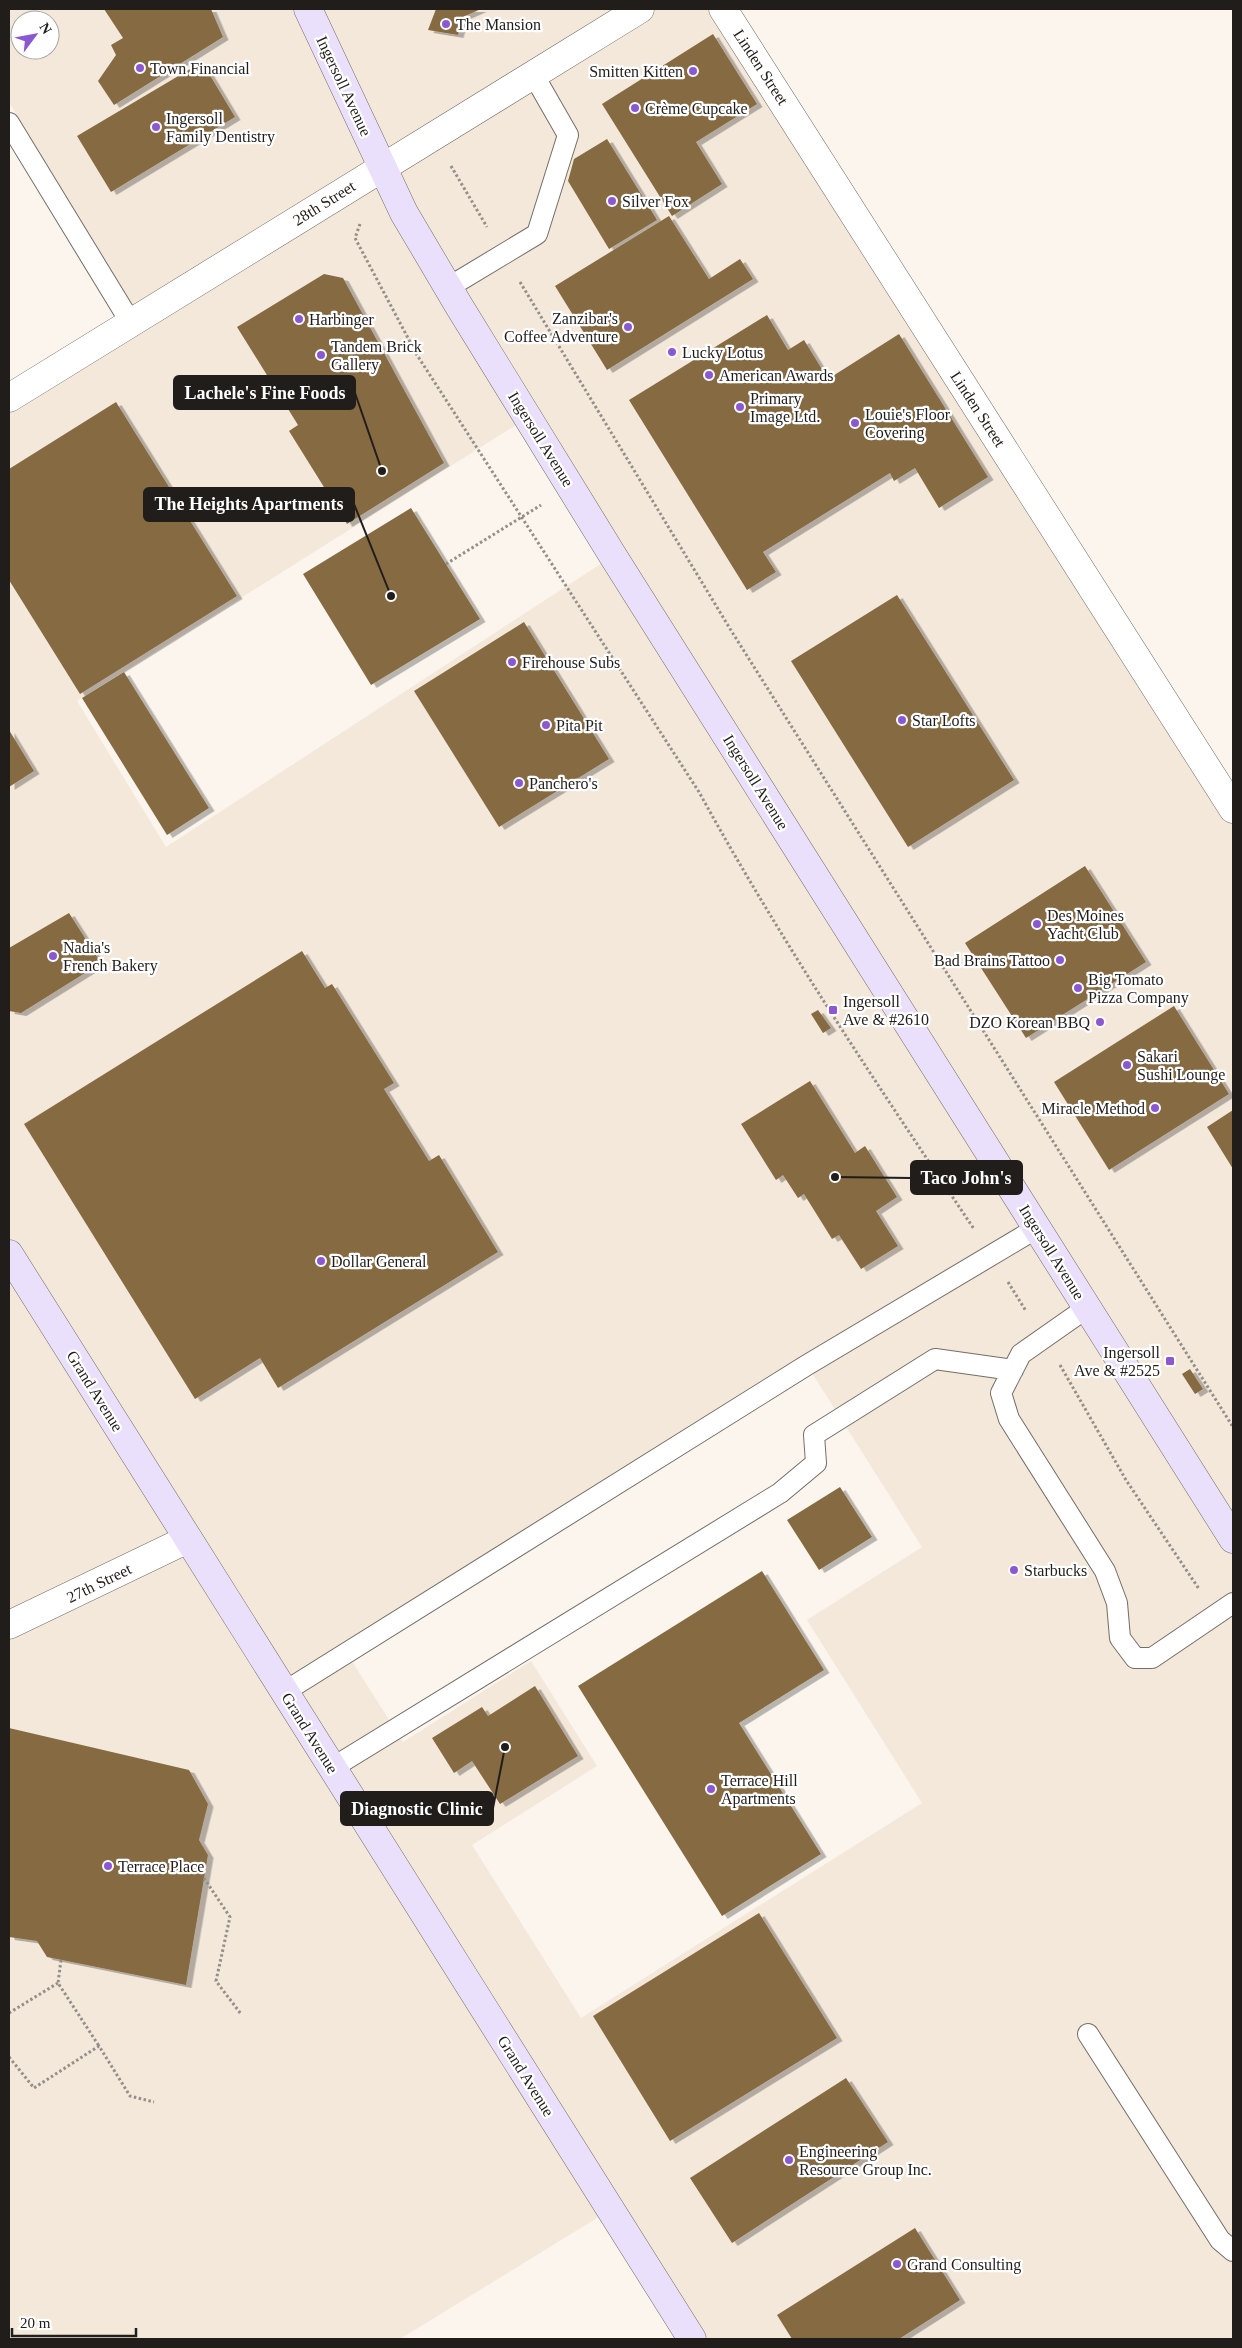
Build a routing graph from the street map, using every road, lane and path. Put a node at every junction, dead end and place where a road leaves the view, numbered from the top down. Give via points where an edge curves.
1 (308, 9) edge
2 (640, 9) edge
3 (723, 9) edge
4 (533, 74) junction
5 (9, 123) edge
6 (382, 167) junction
7 (471, 200) dead end
8 (355, 238) dead end
9 (503, 254) junction
10 (449, 287) junction
11 (131, 322) junction
12 (9, 398) edge
13 (570, 487) junction
14 (522, 517) junction
15 (446, 564) dead end
16 (1233, 809) edge
17 (1037, 1228) junction
18 (9, 1254) edge
19 (992, 1256) junction
20 (1088, 1307) junction
21 (1044, 1338) junction
22 (1013, 1370) junction
23 (1233, 1427) edge
24 (188, 1538) junction
25 (1233, 1539) edge
26 (1225, 1609) edge
27 (9, 1625) edge
28 (284, 1692) junction
29 (332, 1768) junction
30 (204, 1878) dead end
31 (61, 1960) dead end
32 (58, 1983) junction
33 (9, 2013) edge
34 (241, 2014) dead end
35 (1088, 2034) dead end
36 (99, 2046) junction
37 (9, 2057) edge
38 (154, 2102) dead end
39 (1233, 2251) edge
40 (692, 2339) edge

1 - 6 main road, Ingersoll Avenue
2 - 4 street, 28th Street
3 - 16 street, Linden Street
4 - 6 street, 28th Street
4 - 9 lane via 568,135 537,234
5 - 11 lane
6 - 10 main road, Ingersoll Avenue via 404,213
6 - 11 street, 28th Street
7 - 9 path
8 - 14 path via 418,355
9 - 10 lane
9 - 23 path via 742,648
10 - 13 main road, Ingersoll Avenue
11 - 12 street, 28th Street
13 - 14 path
13 - 17 main road, Ingersoll Avenue
14 - 15 path
14 - 19 path via 699,792 735,857 863,1065
17 - 19 lane
17 - 20 main road, Ingersoll Avenue
18 - 24 main road, Grand Avenue
19 - 21 path
19 - 28 lane via 807,1365
20 - 21 lane
20 - 25 main road, Ingersoll Avenue
21 - 22 lane via 1022,1354
21 - 26 path via 1126,1480
22 - 26 lane via 1001,1394 1009,1419 1105,1571 1117,1603 1120,1638 1135,1658 1152,1658
22 - 29 lane via 935,1359 814,1435 816,1463 780,1493
24 - 27 street, 27th Street
24 - 28 main road, Grand Avenue
28 - 29 main road, Grand Avenue
29 - 40 main road, Grand Avenue
30 - 34 path via 230,1917 216,1981
31 - 32 path
32 - 33 path
32 - 36 path
35 - 39 lane via 1220,2240
36 - 37 path via 34,2088
36 - 38 path via 130,2096

